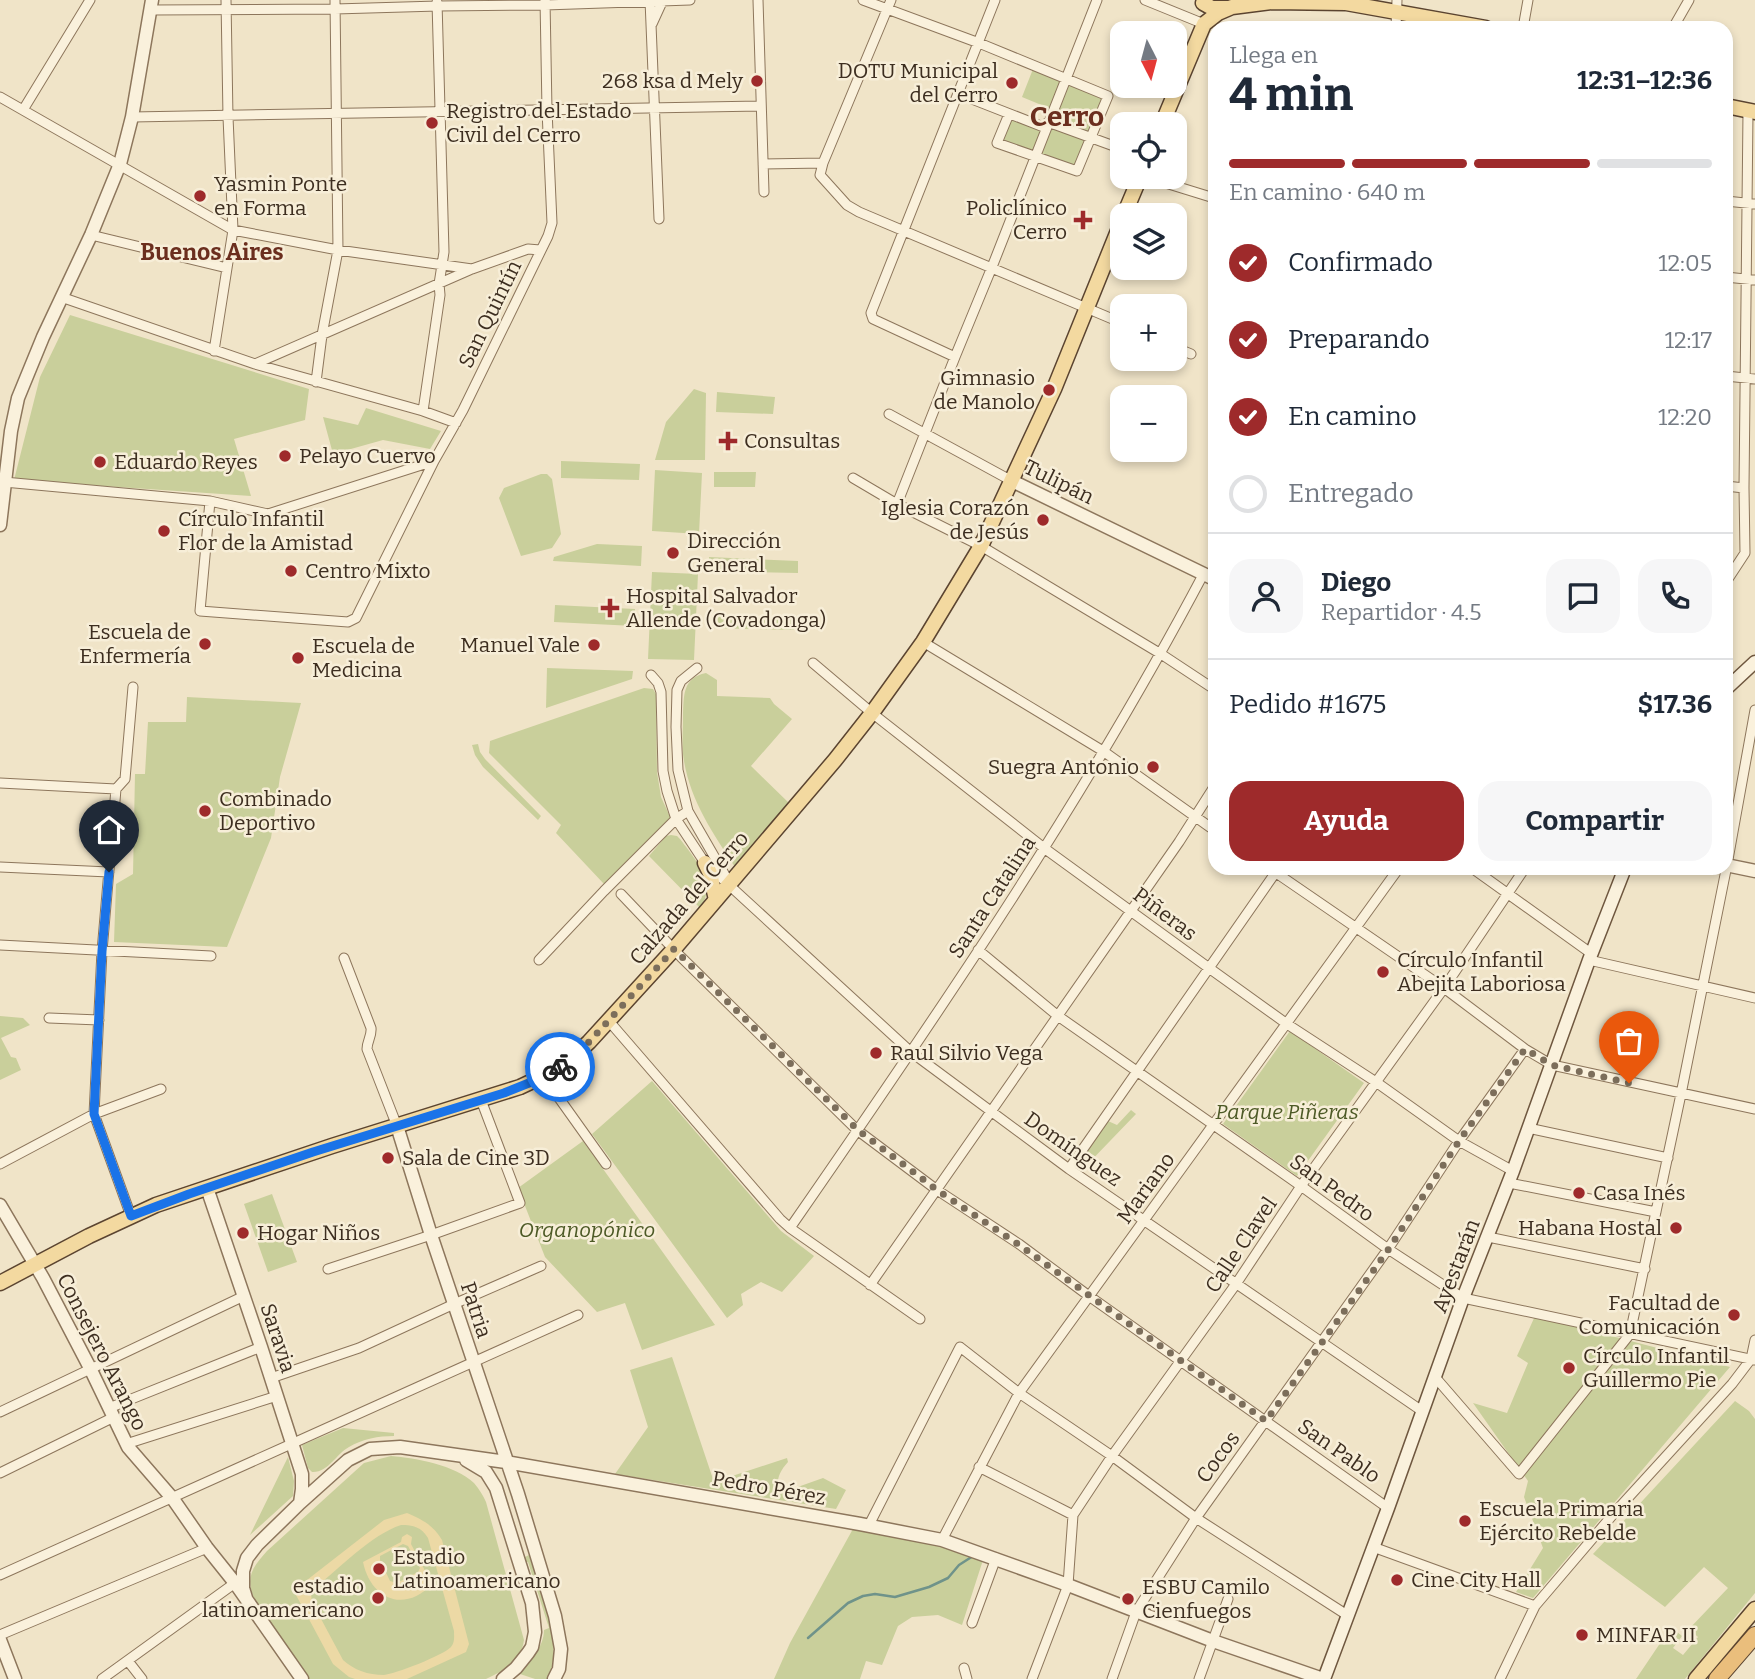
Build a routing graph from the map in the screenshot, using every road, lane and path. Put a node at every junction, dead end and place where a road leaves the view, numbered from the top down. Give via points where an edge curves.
1 (90, 0) edge
2 (663, 0) edge
3 (690, 0) edge
4 (758, 0) edge
5 (863, 0) edge
6 (995, 0) edge
7 (1097, 0) edge
8 (1145, 0) edge
9 (1528, 0) edge
10 (1689, 0) edge
11 (650, 1) edge
12 (545, 2) edge
13 (1203, 2) edge
14 (438, 3) edge
15 (335, 4) edge
16 (151, 5) edge
17 (226, 5) edge
18 (889, 5) edge
19 (1396, 5) edge
20 (1232, 7) junction
21 (1459, 21) edge
22 (1524, 21) edge
23 (1677, 21) edge
24 (1204, 24) junction
25 (651, 27) junction
26 (979, 43) junction
27 (1066, 80) junction
28 (959, 94) junction
29 (0, 97) edge
30 (760, 106) junction
31 (653, 108) junction
32 (1733, 108) edge
33 (23, 110) junction
34 (547, 110) junction
35 (440, 111) junction
36 (1166, 112) edge
37 (1751, 112) edge
38 (337, 114) junction
39 (1009, 114) junction
40 (132, 117) junction
41 (228, 117) junction
42 (1047, 125) junction
43 (1091, 138) junction
44 (1110, 145) edge
45 (1035, 156) junction
46 (823, 163) junction
47 (120, 164) junction
48 (763, 164) junction
49 (1185, 189) edge
50 (764, 192) dead end
51 (1208, 196) edge
52 (1733, 202) edge
53 (1751, 203) edge
54 (659, 219) dead end
55 (233, 230) junction
56 (904, 230) junction
57 (91, 235) junction
58 (338, 250) junction
59 (540, 250) junction
60 (1110, 250) edge
61 (442, 266) junction
62 (992, 267) junction
63 (227, 268) junction
64 (472, 270) junction
65 (1733, 278) edge
66 (1751, 280) edge
67 (439, 284) junction
68 (61, 297) junction
69 (1087, 307) junction
70 (1110, 318) edge
71 (322, 335) junction
72 (214, 351) junction
73 (1187, 352) edge
74 (1191, 354) dead end
75 (955, 356) junction
76 (255, 364) junction
77 (1750, 378) edge
78 (316, 382) junction
79 (423, 411) junction
80 (889, 414) dead end
81 (456, 423) junction
82 (924, 434) junction
83 (434, 461) junction
84 (853, 478) dead end
85 (1012, 481) junction
86 (4, 482) junction
87 (1733, 487) edge
88 (1744, 488) junction
89 (210, 501) junction
90 (897, 504) junction
91 (0, 525) edge
92 (981, 546) junction
93 (1733, 571) edge
94 (1208, 576) edge
95 (1208, 578) edge
96 (923, 642) junction
97 (1161, 654) junction
98 (813, 663) dead end
99 (1753, 665) edge
100 (697, 668) dead end
101 (651, 676) dead end
102 (1733, 683) edge
103 (1208, 685) edge
104 (133, 687) dead end
105 (1755, 710) edge
106 (872, 713) junction
107 (1103, 751) junction
108 (0, 783) edge
109 (116, 789) junction
110 (1208, 796) edge
111 (688, 811) junction
112 (1195, 816) junction
113 (676, 819) junction
114 (1208, 826) edge
115 (1733, 828) edge
116 (1044, 848) junction
117 (705, 863) junction
118 (1733, 866) edge
119 (0, 867) edge
120 (1755, 871) edge
121 (109, 872) junction
122 (1272, 875) edge
123 (1282, 875) edge
124 (1394, 875) edge
125 (1481, 875) edge
126 (1520, 875) edge
127 (1622, 875) edge
128 (1724, 875) edge
129 (730, 885) junction
130 (621, 894) dead end
131 (1507, 894) junction
132 (716, 900) junction
133 (1131, 911) junction
134 (1356, 928) junction
135 (0, 945) edge
136 (674, 949) junction
137 (978, 950) junction
138 (102, 951) junction
139 (211, 956) dead end
140 (1590, 957) junction
141 (344, 958) dead end
142 (539, 960) dead end
143 (1209, 968) junction
144 (1703, 987) junction
145 (1444, 988) junction
146 (1755, 998) edge
147 (1058, 1016) junction
148 (48, 1018) dead end
149 (99, 1020) junction
150 (608, 1020) junction
151 (1287, 1024) junction
152 (1525, 1049) junction
153 (911, 1052) junction
154 (1552, 1065) junction
155 (1136, 1072) junction
156 (544, 1077) junction
157 (1376, 1082) junction
158 (161, 1089) dead end
159 (1681, 1094) junction
160 (481, 1100) junction
161 (1755, 1109) edge
162 (990, 1112) junction
163 (94, 1114) junction
164 (1213, 1125) junction
165 (397, 1126) junction
166 (1528, 1129) junction
167 (858, 1130) junction
168 (1459, 1141) junction
169 (1668, 1158) junction
170 (0, 1164) edge
171 (606, 1164) dead end
172 (1069, 1169) junction
173 (1511, 1177) junction
174 (1301, 1186) junction
175 (207, 1188) junction
176 (937, 1190) junction
177 (0, 1205) edge
178 (1656, 1212) junction
179 (131, 1216) junction
180 (1144, 1221) junction
181 (790, 1228) junction
182 (431, 1235) junction
183 (1488, 1237) junction
184 (1388, 1250) junction
185 (34, 1264) junction
186 (541, 1266) dead end
187 (328, 1269) dead end
188 (1645, 1269) junction
189 (0, 1283) edge
190 (1236, 1284) junction
191 (870, 1285) junction
192 (244, 1296) junction
193 (1090, 1296) junction
194 (1463, 1298) junction
195 (454, 1304) junction
196 (578, 1315) dead end
197 (920, 1319) dead end
198 (1630, 1334) junction
199 (1755, 1340) edge
200 (1321, 1341) junction
201 (261, 1347) junction
202 (1181, 1360) junction
203 (1753, 1360) edge
204 (472, 1362) junction
205 (90, 1368) junction
206 (1435, 1377) junction
207 (271, 1378) junction
208 (1019, 1393) junction
209 (277, 1396) junction
210 (1422, 1410) junction
211 (0, 1412) edge
212 (111, 1413) junction
213 (1266, 1421) junction
214 (126, 1444) junction
215 (293, 1444) junction
216 (446, 1453) junction
217 (1112, 1456) junction
218 (492, 1460) junction
219 (506, 1462) junction
220 (299, 1463) junction
221 (979, 1467) junction
222 (541, 1469) junction
223 (0, 1473) edge
224 (329, 1476) junction
225 (490, 1478) junction
226 (517, 1494) junction
227 (173, 1499) junction
228 (300, 1503) junction
229 (1388, 1508) junction
230 (1073, 1515) junction
231 (1196, 1518) junction
232 (869, 1525) junction
233 (942, 1540) junction
234 (1373, 1547) junction
235 (207, 1548) junction
236 (996, 1558) junction
237 (0, 1574) edge
238 (239, 1579) junction
239 (1068, 1585) junction
240 (1228, 1599) dead end
241 (1535, 1606) junction
242 (1755, 1609) edge
243 (1136, 1612) junction
244 (1347, 1615) junction
245 (972, 1623) dead end
246 (1755, 1635) edge
247 (0, 1638) edge
248 (1213, 1641) junction
249 (128, 1661) junction
250 (964, 1668) dead end
251 (1722, 1673) edge
252 (510, 1678) edge
253 (15, 1679) edge
254 (102, 1679) edge
255 (142, 1679) edge
256 (302, 1679) edge
257 (554, 1679) edge
258 (967, 1679) edge
259 (1032, 1679) edge
260 (1112, 1679) edge
261 (1199, 1679) edge
262 (1323, 1679) edge
263 (1500, 1679) edge
264 (1696, 1679) edge
265 (1709, 1679) edge

1 - 33 street
2 - 3 street
2 - 11 street
2 - 25 street
4 - 30 street
5 - 18 street
6 - 26 street
7 - 27 street
8 - 24 street
9 - 22 street
10 - 23 street
11 - 12 street
11 - 25 street
12 - 14 street
12 - 34 street, San Quintín
13 - 20 main road via 1212,8
13 - 24 street
14 - 15 street
14 - 35 street
15 - 17 street
15 - 38 street
16 - 17 street
16 - 40 street
17 - 41 street
18 - 26 street
18 - 46 street
19 - 20 main road via 1272,2
19 - 21 main road
20 - 24 main road
24 - 36 main road
25 - 31 street
26 - 27 street
26 - 28 street
27 - 42 street
27 - 43 street via 1108,96
28 - 39 street
28 - 56 street
29 - 33 street
30 - 31 street
30 - 48 street
31 - 34 street
31 - 54 street
32 - 37 main road
33 - 47 street
34 - 35 street
34 - 59 street, San Quintín via 552,223
35 - 38 street
35 - 61 street
37 - 53 street
38 - 41 street
38 - 58 street
39 - 42 street
39 - 45 street via 997,143
40 - 41 street
40 - 47 street
41 - 55 street
42 - 43 street
42 - 45 street
43 - 44 street
43 - 45 street via 1077,171
45 - 62 street
46 - 48 street
46 - 56 street via 820,175 847,205
47 - 55 street
47 - 57 street
48 - 50 street
49 - 51 street
52 - 53 street
53 - 66 street
55 - 58 street
55 - 63 street
56 - 62 street
56 - 75 street via 872,317
57 - 63 street
57 - 68 street
58 - 61 street
58 - 71 street
59 - 64 street via 528,249
59 - 81 street, San Quintín
60 - 69 main road, Calzada del Cerro
61 - 64 street
61 - 67 street
62 - 69 street
62 - 75 street
63 - 72 street
64 - 67 street
65 - 66 street
66 - 77 street
67 - 71 street
67 - 79 street
68 - 72 street
68 - 86 street via 18,398
69 - 70 street
69 - 85 main road, Calzada del Cerro
71 - 76 street
71 - 78 street
72 - 76 street
73 - 74 street
75 - 82 street
76 - 78 street
77 - 88 street
78 - 79 street
79 - 81 street
80 - 82 street, Tulipán
81 - 83 street, San Quintín
82 - 85 street, Tulipán
82 - 90 street
83 - 89 street via 268,514
83 - 89 street, San Quintín via 356,618 348,622 200,611
84 - 90 street
85 - 92 main road, Calzada del Cerro
85 - 94 street, Tulipán
86 - 89 street
86 - 91 street
87 - 88 street
88 - 93 street via 1746,550
90 - 92 street
92 - 96 main road, Calzada del Cerro
92 - 97 street
95 - 97 street, Santa Catalina
96 - 106 main road, Calzada del Cerro
96 - 107 street
97 - 103 street
97 - 107 street, Santa Catalina
98 - 106 street, Piñeras
99 - 102 street
100 - 111 street, Domínguez via 677,690 676,752
101 - 113 street, Domínguez via 661,692 663,771
104 - 109 street via 125,779
105 - 115 street
106 - 116 street, Piñeras
106 - 129 main road, Calzada del Cerro
107 - 112 street
107 - 116 street, Santa Catalina
108 - 109 street
109 - 121 street
110 - 112 street
111 - 113 street
111 - 129 street, Domínguez
112 - 114 street
112 - 133 street
113 - 117 street, Domínguez
113 - 142 street
116 - 133 street, Piñeras
116 - 137 street, Santa Catalina
117 - 129 street, Domínguez
117 - 132 main road
118 - 120 street
119 - 121 street
121 - 138 street
122 - 143 street
123 - 134 street
124 - 134 street, Mariano
125 - 131 street
126 - 131 street, Calle Clavel
127 - 140 street, Ayestarán
128 - 144 street
129 - 132 main road, Calzada del Cerro
129 - 153 street, Domínguez
130 - 136 street, San Pablo
131 - 140 street
131 - 145 street, Calle Clavel
132 - 136 main road, Calzada del Cerro
133 - 143 street, Piñeras
133 - 147 street
134 - 145 street
134 - 151 street, Mariano
135 - 138 street
136 - 150 main road, Calzada del Cerro
136 - 167 street, San Pablo
137 - 147 street, San Pedro
137 - 153 street, Santa Catalina
138 - 139 street
138 - 149 street
140 - 144 street
140 - 154 street, Ayestarán
141 - 165 street, Patria via 372,1028 367,1049
143 - 151 street, Piñeras
143 - 155 street
144 - 146 street
144 - 159 street
145 - 152 street
145 - 157 street, Calle Clavel
147 - 155 street, San Pedro
147 - 162 street
148 - 149 street
149 - 163 street
150 - 156 main road, Calzada del Cerro via 573,1057
150 - 181 street
151 - 157 street, Piñeras
151 - 164 street, Mariano
152 - 154 street
152 - 168 street, Cocos
153 - 162 street, Domínguez
153 - 167 street, Santa Catalina
154 - 159 street
154 - 166 street, Ayestarán
155 - 164 street, San Pedro
155 - 172 street
156 - 160 main road, Calzada del Cerro
156 - 171 street
157 - 168 street, Piñeras
157 - 174 street, Calle Clavel
158 - 163 street
159 - 161 street
159 - 169 street
160 - 165 main road, Calzada del Cerro
160 - 182 street via 520,1203
162 - 172 street, Domínguez
162 - 176 street
163 - 170 street
163 - 179 street
164 - 174 street, San Pedro
164 - 180 street, Mariano
165 - 175 main road, Calzada del Cerro
165 - 182 street, Patria
166 - 169 street
166 - 173 street, Ayestarán
167 - 176 street, San Pablo
167 - 181 street, Santa Catalina
168 - 173 street, Piñeras
168 - 184 street, Cocos
169 - 178 street
172 - 180 street, Domínguez
173 - 178 street, Piñeras
173 - 183 street, Ayestarán
174 - 184 street, San Pedro
174 - 190 street, Calle Clavel
175 - 179 main road, Calzada del Cerro
175 - 192 street, Saravia
176 - 191 street
176 - 193 street, San Pablo
177 - 185 street, Consejero Arango
178 - 188 street
179 - 185 main road, Calzada del Cerro
180 - 190 street, Domínguez
180 - 193 street, Mariano
181 - 191 street
182 - 187 street
182 - 195 street, Patria
183 - 188 street
183 - 194 street, Ayestarán
184 - 194 street, San Pedro
184 - 200 street, Cocos
185 - 189 main road, Calzada del Cerro
185 - 205 street, Consejero Arango
186 - 195 street
188 - 198 street
190 - 200 street, Domínguez
190 - 202 street, Calle Clavel
191 - 197 street
192 - 201 street, Saravia
192 - 205 street
193 - 202 street, San Pablo
193 - 208 street, Mariano
194 - 198 street, San Pedro
194 - 206 street, Ayestarán
195 - 204 street, Patria
195 - 207 street via 359,1348
196 - 204 street
198 - 203 street, San Pedro
198 - 206 street via 1519,1474
199 - 203 street
200 - 210 street, Domínguez
200 - 213 street, Cocos
201 - 207 street, Saravia
201 - 212 street
202 - 213 street, San Pablo
202 - 217 street, Calle Clavel
203 - 241 street
204 - 215 street
204 - 219 street, Patria
205 - 211 street
205 - 212 street, Consejero Arango
206 - 210 street, Ayestarán
207 - 209 street, Saravia
208 - 217 street
208 - 221 street, Mariano
208 - 232 street via 960,1347
209 - 214 street
209 - 215 street, Saravia
210 - 229 street, Ayestarán
212 - 214 street, Consejero Arango
212 - 223 street
213 - 229 street, San Pablo
213 - 231 street, Cocos
214 - 227 street, Consejero Arango
215 - 220 street, Saravia
215 - 227 street
216 - 218 street, Pedro Pérez
216 - 224 street, Pedro Pérez via 378,1447 354,1456
216 - 225 street via 483,1469
217 - 230 street, Calle Clavel
217 - 231 street
218 - 219 street, Pedro Pérez
218 - 225 street via 485,1464
219 - 222 street, Pedro Pérez
219 - 226 street, Patria
220 - 224 street via 311,1477
220 - 228 street, Saravia via 303,1481
221 - 230 street
221 - 233 street, Mariano
222 - 226 street via 522,1478
222 - 232 street, Pedro Pérez
224 - 228 street, Pedro Pérez
225 - 252 street via 534,1619 532,1647
226 - 257 street, Patria via 561,1640 561,1660
227 - 235 street, Consejero Arango
227 - 237 street
228 - 238 street, Pedro Pérez via 251,1551
229 - 234 street, Ayestarán
230 - 239 street, Calle Clavel
231 - 243 street, Cocos
231 - 244 street
232 - 233 street, Pedro Pérez
233 - 236 street, Pedro Pérez
234 - 241 street
234 - 244 street, Ayestarán
235 - 238 street, Consejero Arango
235 - 247 street
236 - 239 street, Pedro Pérez
236 - 245 street
238 - 249 street
238 - 256 street via 246,1598
239 - 243 street, Pedro Pérez
239 - 259 street, Calle Clavel
240 - 248 street
241 - 263 street
242 - 264 main road
243 - 248 street, Pedro Pérez
243 - 260 street, Cocos
244 - 262 street, Ayestarán
246 - 251 highway
247 - 253 street
248 - 261 street
248 - 262 street, Pedro Pérez
249 - 254 street
249 - 255 street
250 - 258 street
251 - 265 highway

